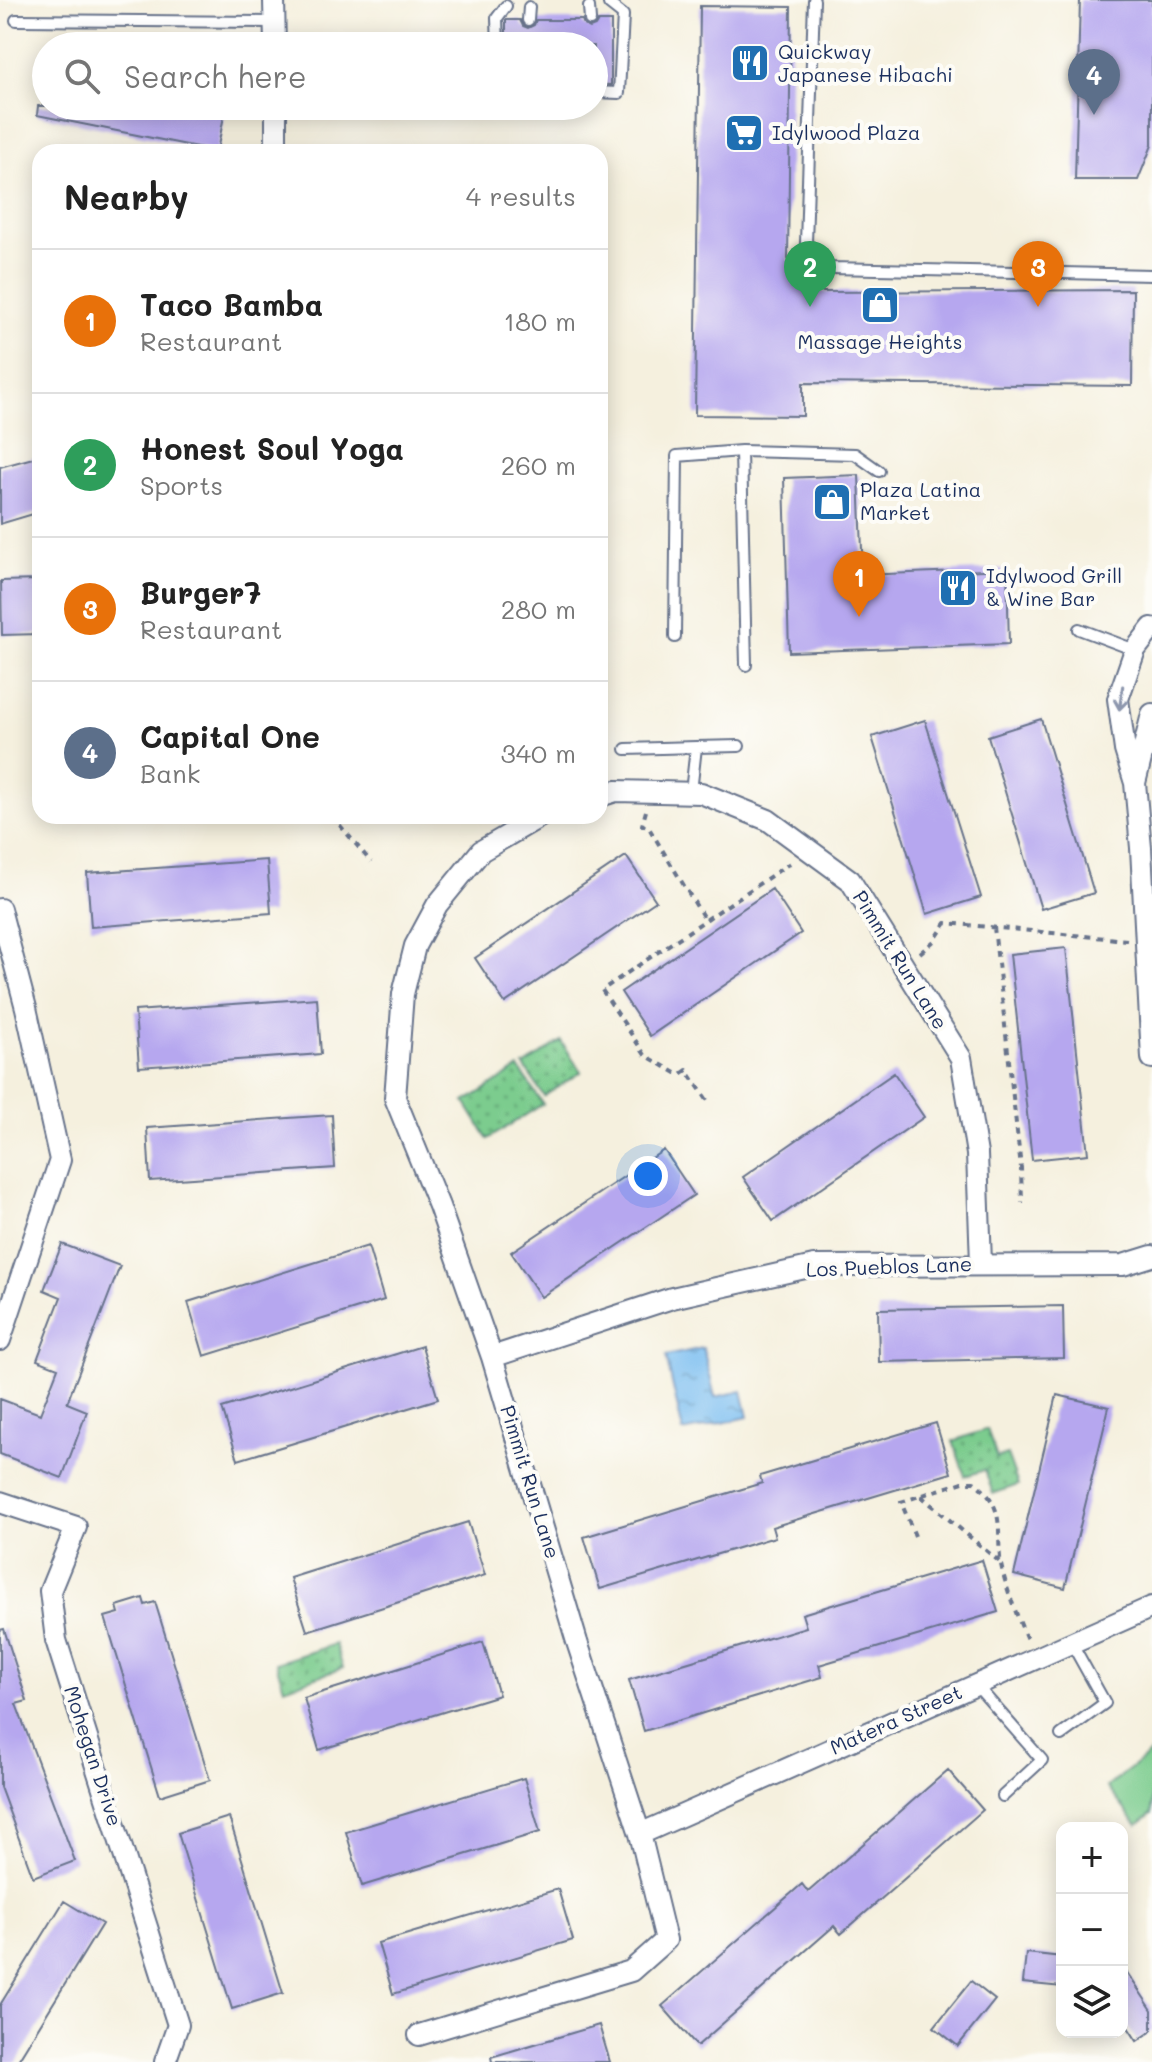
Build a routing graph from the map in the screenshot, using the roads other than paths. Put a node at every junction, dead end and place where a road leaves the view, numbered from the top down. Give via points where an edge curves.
1 (274, 0) edge
2 (814, 0) edge
3 (609, 4) dead end
4 (506, 6) dead end
5 (529, 7) dead end
6 (589, 7) dead end
7 (16, 20) dead end
8 (528, 20) dead end
9 (590, 20) dead end
10 (274, 22) junction
11 (274, 32) edge
12 (498, 32) edge
13 (608, 93) edge
14 (276, 120) edge
15 (276, 144) edge
16 (1152, 275) edge
17 (741, 451) junction
18 (879, 471) dead end
19 (1152, 628) edge
20 (1079, 629) dead end
21 (675, 637) dead end
22 (1135, 650) junction
23 (746, 665) dead end
24 (1152, 714) edge
25 (739, 746) dead end
26 (696, 747) junction
27 (626, 749) dead end
28 (1135, 783) junction
29 (691, 792) junction
30 (608, 794) edge
31 (527, 824) edge
32 (1147, 848) edge
33 (0, 909) edge
34 (1152, 1058) edge
35 (1152, 1256) edge
36 (981, 1263) junction
37 (0, 1340) edge
38 (492, 1357) junction
39 (0, 1502) edge
40 (1152, 1607) edge
41 (1071, 1642) junction
42 (976, 1685) junction
43 (1061, 1735) dead end
44 (1003, 1796) dead end
45 (640, 1834) junction
46 (419, 2035) dead end
47 (165, 2062) edge

1 - 10 street
2 - 16 lane via 806,243 830,268
3 - 13 lane via 623,15 619,93
4 - 12 lane via 497,18
5 - 8 lane
6 - 9 lane
7 - 10 lane
10 - 11 street
14 - 15 street
17 - 18 lane via 855,454
17 - 21 lane via 677,456
17 - 23 lane
19 - 22 street
20 - 22 lane
22 -> 28 street via 1118,699
24 - 28 street
25 - 26 lane
26 - 27 lane
26 - 29 lane
28 - 32 street
29 - 30 street, Pimmit Run Lane
29 - 36 street, Pimmit Run Lane via 768,820 850,880 961,1058 977,1154
31 - 38 street, Pimmit Run Lane via 481,851 437,905 415,946 403,994 395,1098
32 - 34 street
33 - 37 street via 60,1160
35 - 36 street, Los Pueblos Lane via 1123,1265
36 - 38 street, Los Pueblos Lane via 814,1266 672,1298
38 - 45 street, Pimmit Run Lane
39 - 47 street, Mohegan Drive via 76,1527 50,1591 56,1640 178,2025
40 - 41 street, Matera Street
41 - 42 street, Matera Street
41 - 43 lane via 1105,1703
42 - 44 lane via 1042,1760
42 - 45 street, Matera Street
45 - 46 street, Pimmit Run Lane via 666,1940 631,1971

